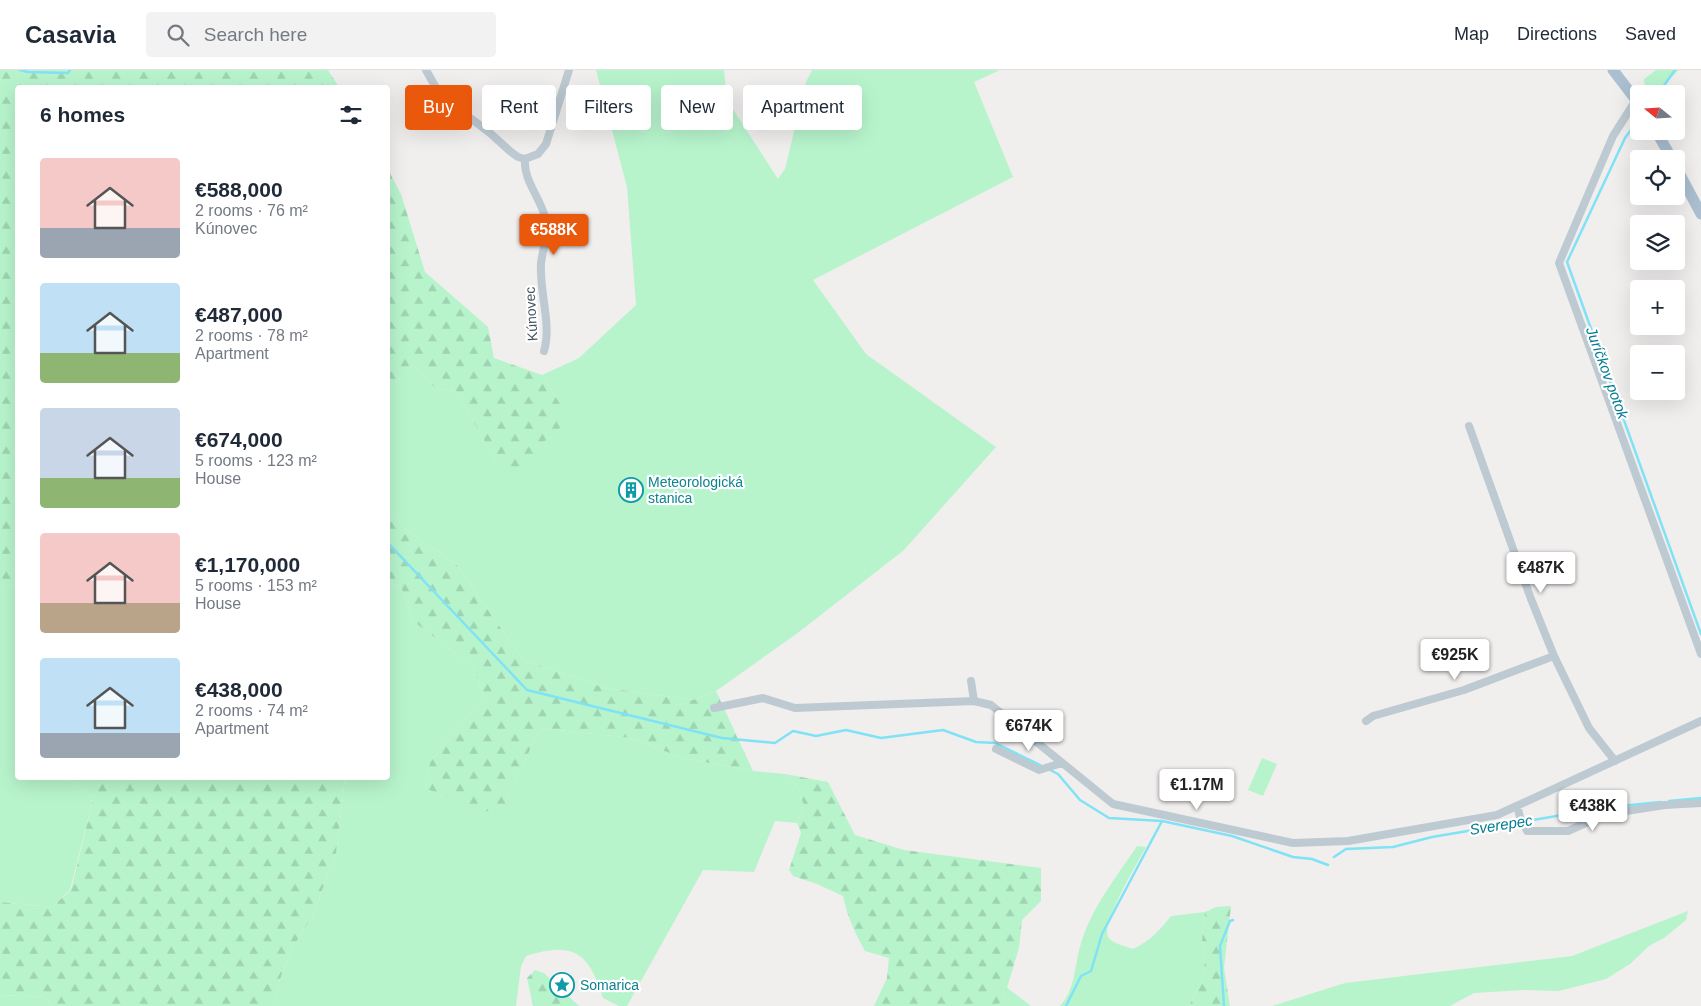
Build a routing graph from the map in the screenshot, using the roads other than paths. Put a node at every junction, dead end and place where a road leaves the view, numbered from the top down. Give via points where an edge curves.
1 (426, 70) edge
2 (569, 70) edge
3 (1613, 70) edge
4 (1630, 92) edge
5 (1630, 113) edge
6 (525, 159) junction
7 (1685, 184) edge
8 (1701, 214) edge
9 (544, 351) dead end
10 (1470, 426) dead end
11 (1701, 654) edge
12 (1554, 656) junction
13 (971, 682) dead end
14 (974, 700) junction
15 (714, 708) dead end
16 (1366, 721) dead end
17 (1701, 722) edge
18 (996, 749) dead end
19 (1615, 761) junction
20 (1062, 763) junction
21 (1701, 803) edge
22 (1517, 806) junction

1 - 6 street via 440,95 511,152
2 - 6 street via 546,144 538,154
3 - 4 main road
5 - 11 street via 1613,136 1559,263
6 - 9 street, Kúnovec via 525,171 545,217 541,264 547,333
7 - 8 main road
10 - 12 street
12 - 16 street via 1464,690 1373,716
12 - 19 street via 1589,728
13 - 14 street
14 - 15 street via 795,708 763,698
14 - 20 street via 991,705
17 - 19 street
18 - 20 street via 1039,770
19 - 22 street
20 - 22 street via 1113,804 1293,843 1348,841 1497,815
21 - 22 street via 1606,814 1568,831 1527,831

